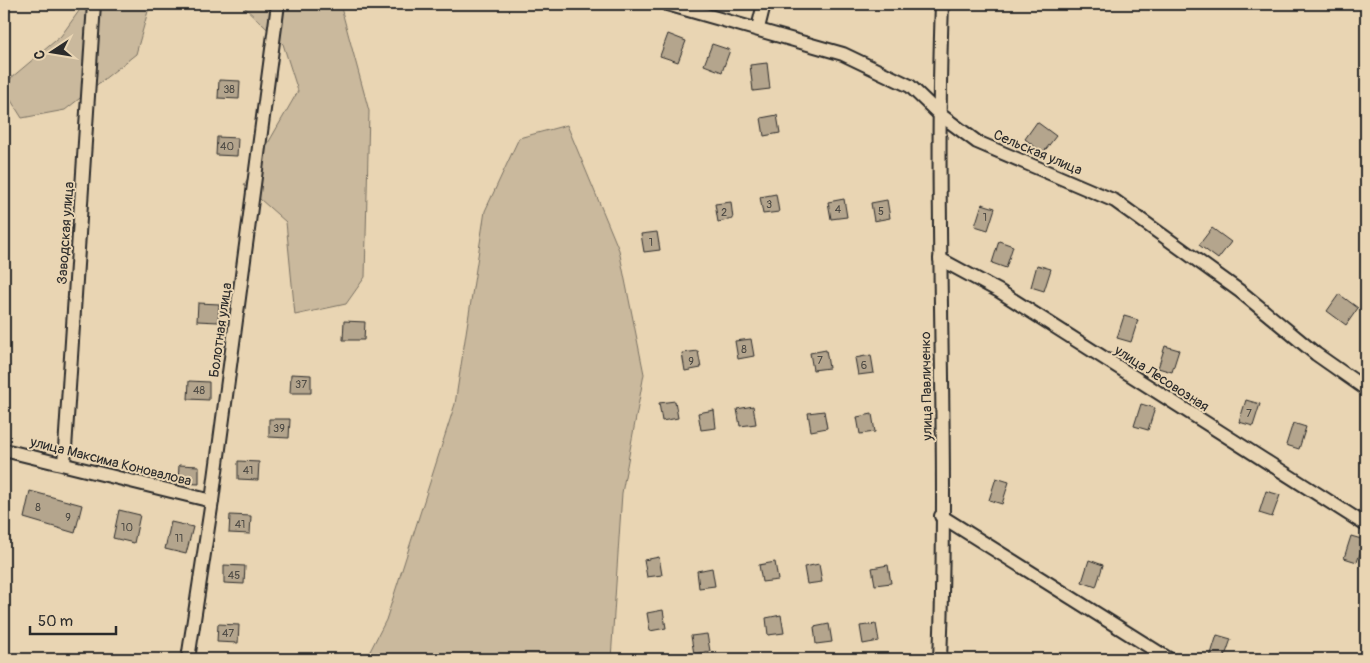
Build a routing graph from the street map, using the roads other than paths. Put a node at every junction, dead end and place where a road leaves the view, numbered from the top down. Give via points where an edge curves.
1 (94, 4) edge
2 (278, 4) edge
3 (667, 4) edge
4 (764, 4) edge
5 (942, 4) edge
6 (758, 28) junction
7 (938, 113) junction
8 (940, 259) junction
9 (1366, 388) edge
10 (4, 450) edge
11 (64, 464) junction
12 (212, 500) junction
13 (941, 516) junction
14 (1366, 526) edge
15 (188, 659) edge
16 (940, 659) edge
17 (1169, 659) edge

1 - 11 street, Заводская улица
2 - 12 street, Болотная улица
3 - 6 street, Сельская улица
4 - 6 street
5 - 7 street, улица Павличенко
6 - 7 street, Сельская улица via 843,54 910,86
7 - 8 street, улица Павличенко
7 - 9 street, Сельская улица via 977,142 1115,201 1241,292 1316,354
8 - 13 street, улица Павличенко
8 - 14 street, улица Лесовозная via 999,291
10 - 11 street, улица Максима Коновалова
11 - 12 street, улица Максима Коновалова
12 - 15 street, Болотная улица
13 - 16 street, улица Павличенко
13 - 17 street

